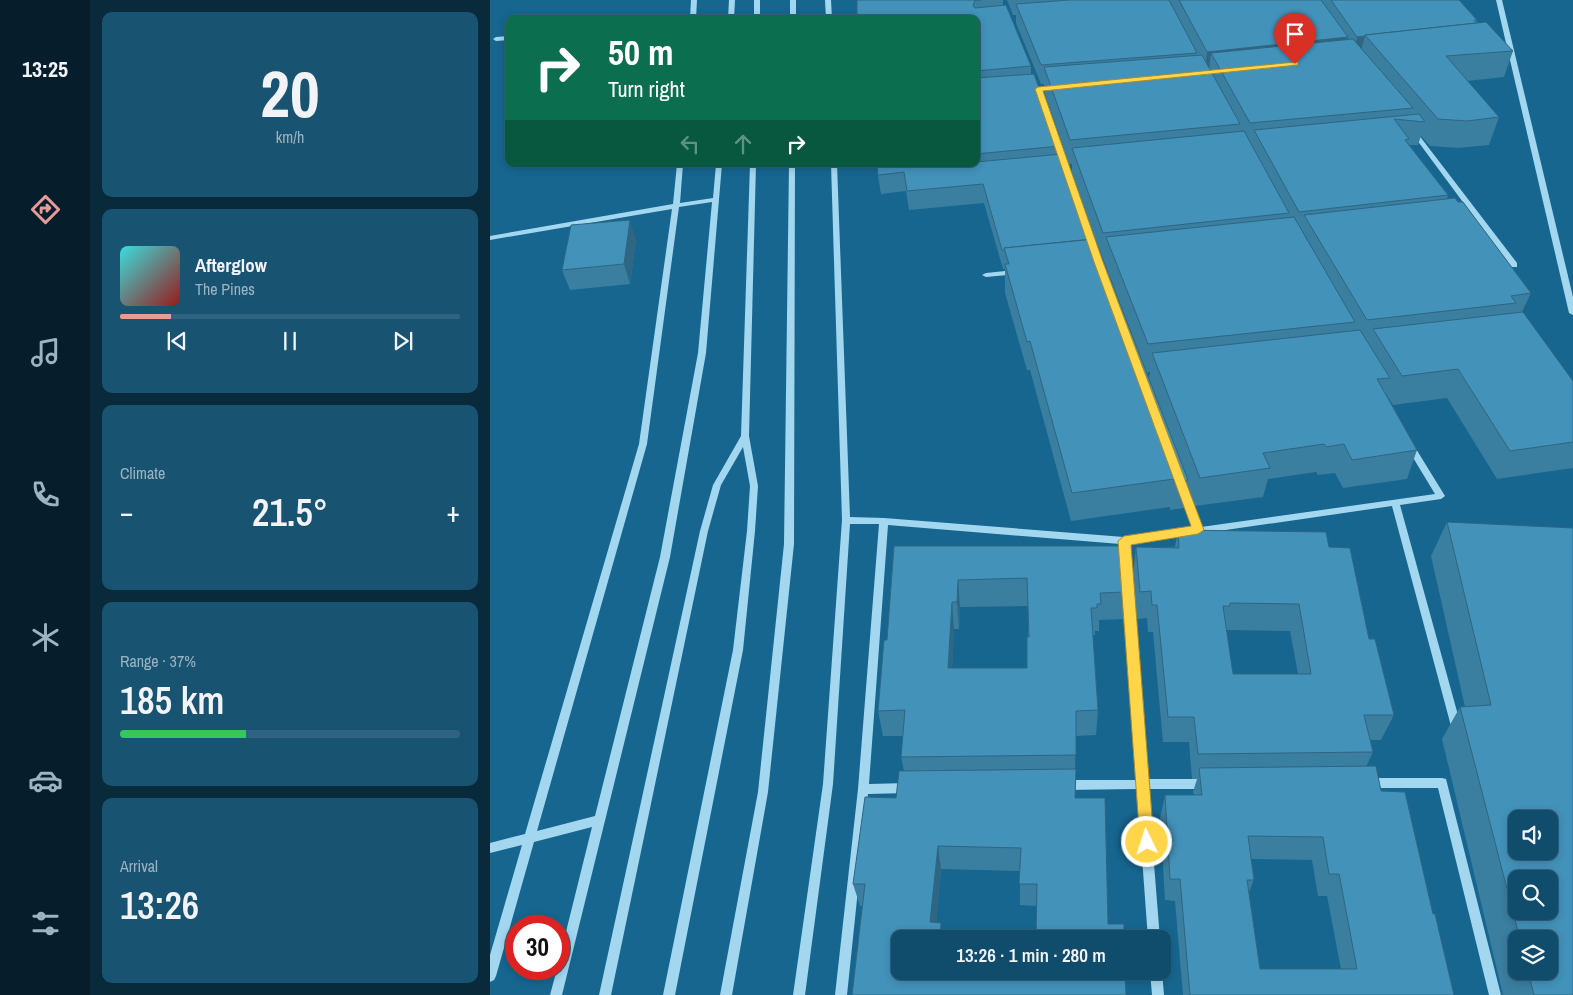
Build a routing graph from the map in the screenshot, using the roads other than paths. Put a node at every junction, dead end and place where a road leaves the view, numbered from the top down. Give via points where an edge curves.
1 (694, 0) edge
2 (732, 0) edge
3 (757, 0) edge
4 (794, 0) edge
5 (828, 0) edge
6 (1499, 0) edge
7 (693, 15) edge
8 (731, 15) edge
9 (757, 15) edge
10 (793, 15) edge
11 (829, 15) edge
12 (505, 38) edge
13 (496, 39) dead end
14 (1409, 127) edge
15 (1415, 134) junction
16 (1406, 135) edge
17 (680, 167) edge
18 (719, 167) edge
19 (753, 167) edge
20 (792, 167) edge
21 (834, 167) edge
22 (716, 199) junction
23 (676, 205) junction
24 (1479, 219) junction
25 (1470, 220) edge
26 (490, 238) edge
27 (1514, 265) dead end
28 (1024, 271) edge
29 (986, 275) dead end
30 (1573, 313) edge
31 (745, 436) junction
32 (1405, 437) edge
33 (1178, 476) edge
34 (1394, 503) junction
35 (846, 520) junction
36 (884, 521) junction
37 (1198, 530) junction
38 (1124, 541) junction
39 (1456, 726) dead end
40 (1352, 783) edge
41 (1143, 784) junction
42 (1223, 784) edge
43 (1053, 786) edge
44 (923, 788) edge
45 (863, 789) junction
46 (600, 820) junction
47 (530, 837) junction
48 (490, 848) edge
49 (1153, 930) edge
50 (490, 976) edge
51 (1157, 980) edge
52 (556, 995) edge
53 (605, 995) edge
54 (669, 995) edge
55 (726, 995) edge
56 (799, 995) edge
57 (841, 995) edge
58 (1158, 995) edge
59 (1495, 995) edge

1 - 7 street
2 - 8 street
3 - 9 street
4 - 10 street
5 - 11 street
6 - 30 street
12 - 13 street
14 - 15 street
15 - 16 street
15 - 24 street
17 - 23 street
18 - 22 street
19 - 31 street
20 - 55 street via 789,544 763,792
21 - 35 street
22 - 23 street
22 - 46 street via 702,352 666,547
23 - 26 street
23 - 47 street via 643,444
24 - 25 street
24 - 27 street
28 - 29 street
31 - 53 street via 717,485 704,531
31 - 54 street via 754,486 738,650
32 - 34 street via 1441,496
33 - 37 street
34 - 37 street
34 - 39 street
35 - 36 street
35 - 56 street via 828,784
36 - 38 street
36 - 45 street
37 - 38 street
38 - 41 street
40 - 59 street via 1442,782
41 - 42 street
41 - 43 street
41 - 49 street
44 - 45 street
45 - 57 street
46 - 47 street
46 - 52 street
47 - 48 street
47 - 50 street
51 - 58 street

